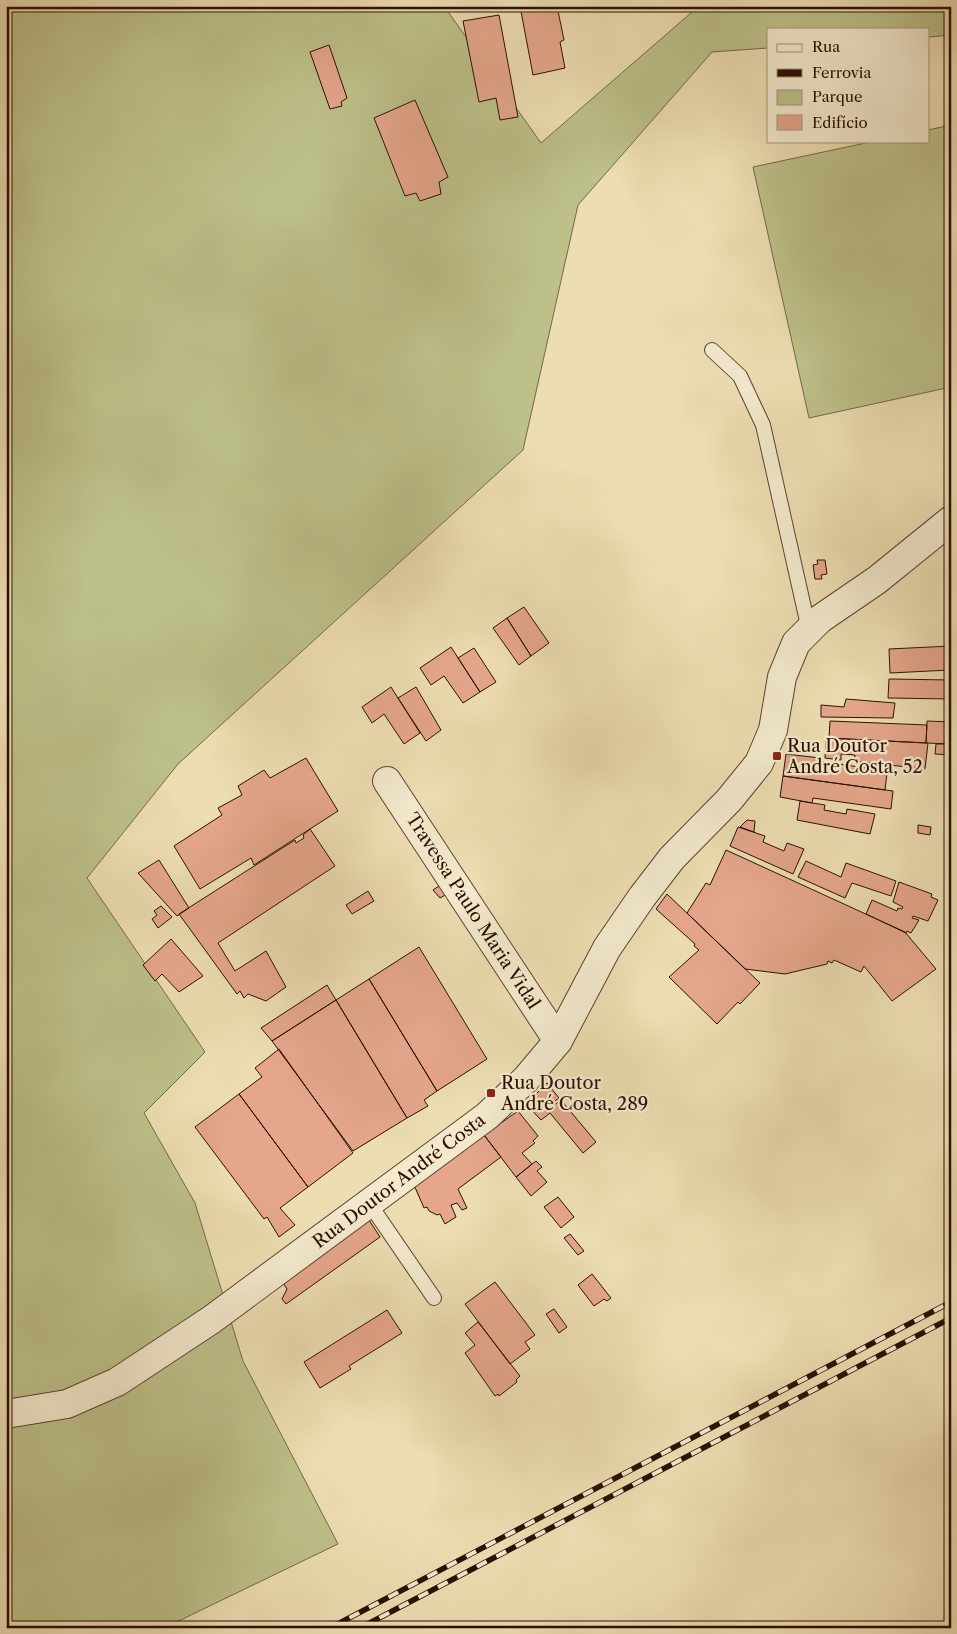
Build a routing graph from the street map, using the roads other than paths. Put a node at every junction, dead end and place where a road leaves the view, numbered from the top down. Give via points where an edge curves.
1 (712, 350) dead end
2 (951, 520) edge
3 (809, 630) junction
4 (387, 781) dead end
5 (558, 1041) junction
6 (369, 1203) junction
7 (434, 1298) dead end
8 (6, 1414) edge

1 - 3 lane via 740,376 763,425
2 - 3 street, Rua Doutor André Costa
3 - 5 street, Rua Doutor André Costa via 796,643 782,677 773,730 759,762 729,800 672,858 642,897 607,948
4 - 5 street, Travessa Paulo Maria Vidal
5 - 6 street, Rua Doutor André Costa via 526,1080 487,1116
6 - 7 lane
6 - 8 street, Rua Doutor André Costa via 211,1320 117,1382 67,1404

